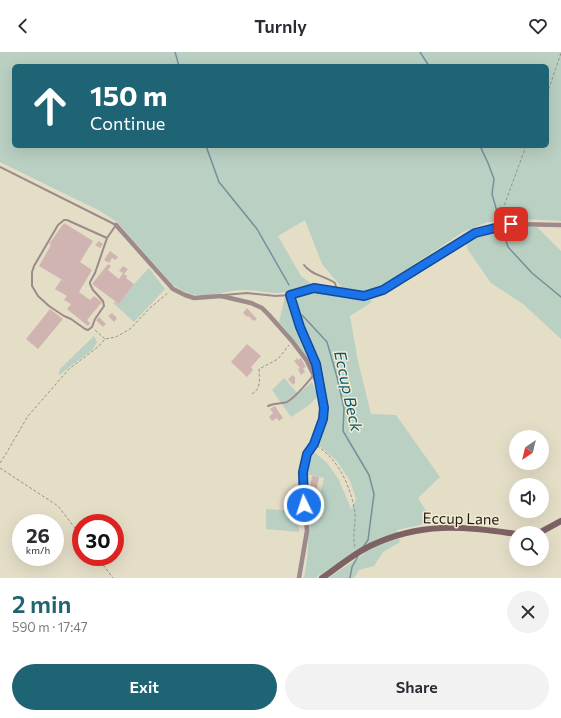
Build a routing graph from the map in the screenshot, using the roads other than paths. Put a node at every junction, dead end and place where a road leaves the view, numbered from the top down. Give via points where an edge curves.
1 (0, 167) edge
2 (116, 225) junction
3 (561, 225) edge
4 (107, 238) junction
5 (304, 265) dead end
6 (337, 292) junction
7 (290, 295) junction
8 (221, 296) junction
9 (314, 375) junction
10 (322, 394) junction
11 (268, 406) dead end
12 (561, 521) edge
13 (549, 528) edge
14 (509, 533) edge
15 (299, 578) edge
16 (322, 578) edge

1 - 2 lane
2 - 4 lane
2 - 8 street via 173,289 194,298
3 - 6 street via 511,224 475,233 383,290 364,296
4 - 4 lane via 90,282 104,303 88,330 41,300 32,286 32,272 58,225 64,220
5 - 6 lane via 312,272 335,283
6 - 7 street via 314,288
7 - 8 lane via 247,293
7 - 10 street via 316,364
8 - 9 street via 262,308 292,341
9 - 10 street
9 - 11 lane via 288,401
10 - 15 street via 323,419 314,444 307,454 303,472 306,531
12 - 13 street
14 - 16 street, Eccup Lane via 434,527 415,530 369,546

